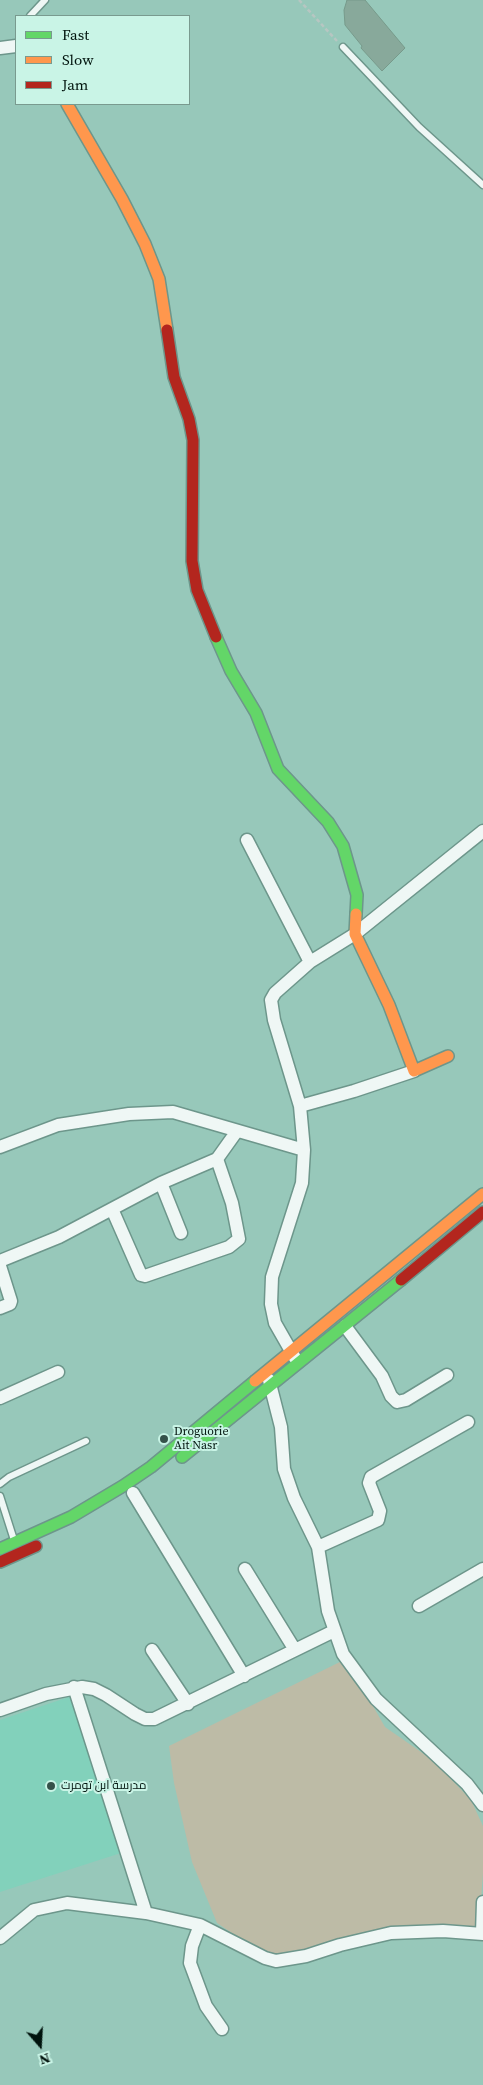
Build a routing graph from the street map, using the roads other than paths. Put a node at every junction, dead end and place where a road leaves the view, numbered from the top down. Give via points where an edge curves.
1 (46, 0) edge
2 (31, 15) edge
3 (15, 46) edge
4 (343, 47) road end
5 (0, 48) edge
6 (68, 105) edge
7 (483, 185) edge
8 (483, 830) edge
9 (247, 840) dead end
10 (354, 934) junction
11 (310, 962) junction
12 (448, 1056) dead end
13 (414, 1071) junction
14 (300, 1106) junction
15 (237, 1131) junction
16 (0, 1147) edge
17 (304, 1150) junction
18 (217, 1159) junction
19 (161, 1183) junction
20 (483, 1194) edge
21 (112, 1208) junction
22 (483, 1212) edge
23 (180, 1233) dead end
24 (0, 1261) edge
25 (0, 1266) edge
26 (0, 1308) edge
27 (345, 1326) junction
28 (292, 1352) junction
29 (298, 1364) junction
30 (58, 1372) dead end
31 (266, 1373) junction
32 (447, 1376) dead end
33 (272, 1386) junction
34 (0, 1398) edge
35 (468, 1422) dead end
36 (86, 1441) dead end
37 (0, 1484) edge
38 (133, 1493) junction
39 (0, 1496) edge
40 (15, 1542) junction
41 (318, 1547) junction
42 (0, 1549) edge
43 (0, 1562) edge
44 (245, 1569) dead end
45 (483, 1569) edge
46 (419, 1606) dead end
47 (334, 1631) junction
48 (152, 1650) dead end
49 (296, 1650) junction
50 (244, 1676) junction
51 (74, 1687) junction
52 (188, 1704) junction
53 (0, 1710) edge
54 (483, 1805) edge
55 (483, 1902) edge
56 (146, 1913) junction
57 (200, 1925) junction
58 (482, 1933) edge
59 (0, 1938) edge
60 (222, 2029) dead end

1 - 2 lane
3 - 5 street
4 - 7 lane via 420,128
6 - 10 main road via 122,199 159,279 174,377 193,440 192,561 197,590 230,671 256,713 278,768 328,822 343,846 357,894
8 - 10 street
9 - 11 street
10 - 11 street
10 - 13 main road via 389,1006
11 - 14 street via 271,1000
12 - 13 main road
13 - 14 street
14 - 17 street
15 - 16 street via 173,1112 129,1114 58,1125
15 - 17 street
15 - 18 street
17 - 28 street via 299,1199 272,1277 271,1304 275,1322
18 - 19 street
18 - 21 street via 239,1239 229,1247 141,1275
19 - 21 street
19 - 23 street
20 - 28 main road
21 - 24 street via 59,1237
22 - 27 main road
25 - 26 street via 11,1301
27 - 29 main road
27 - 32 street via 397,1402
28 - 29 street
28 - 31 main road
29 - 33 main road
30 - 34 street
31 - 33 street
31 - 40 main road via 123,1486 71,1517
33 - 38 main road
33 - 41 street via 281,1427 284,1468 294,1498
35 - 41 street via 371,1477 369,1483 380,1512 378,1520
36 - 37 lane
38 - 43 main road via 73,1528
38 - 50 street
39 - 40 lane
40 - 42 main road
41 - 47 street
44 - 49 street
45 - 46 street
47 - 49 street
47 - 54 street via 354,1672 376,1699 467,1784
48 - 52 street
49 - 50 street
50 - 52 street
51 - 52 street via 94,1689 150,1720
51 - 53 street
51 - 56 street
55 - 58 street
56 - 57 street
56 - 59 street via 56,1904 34,1910
57 - 58 street via 276,1961 391,1933
57 - 60 street via 190,1963 206,2006

